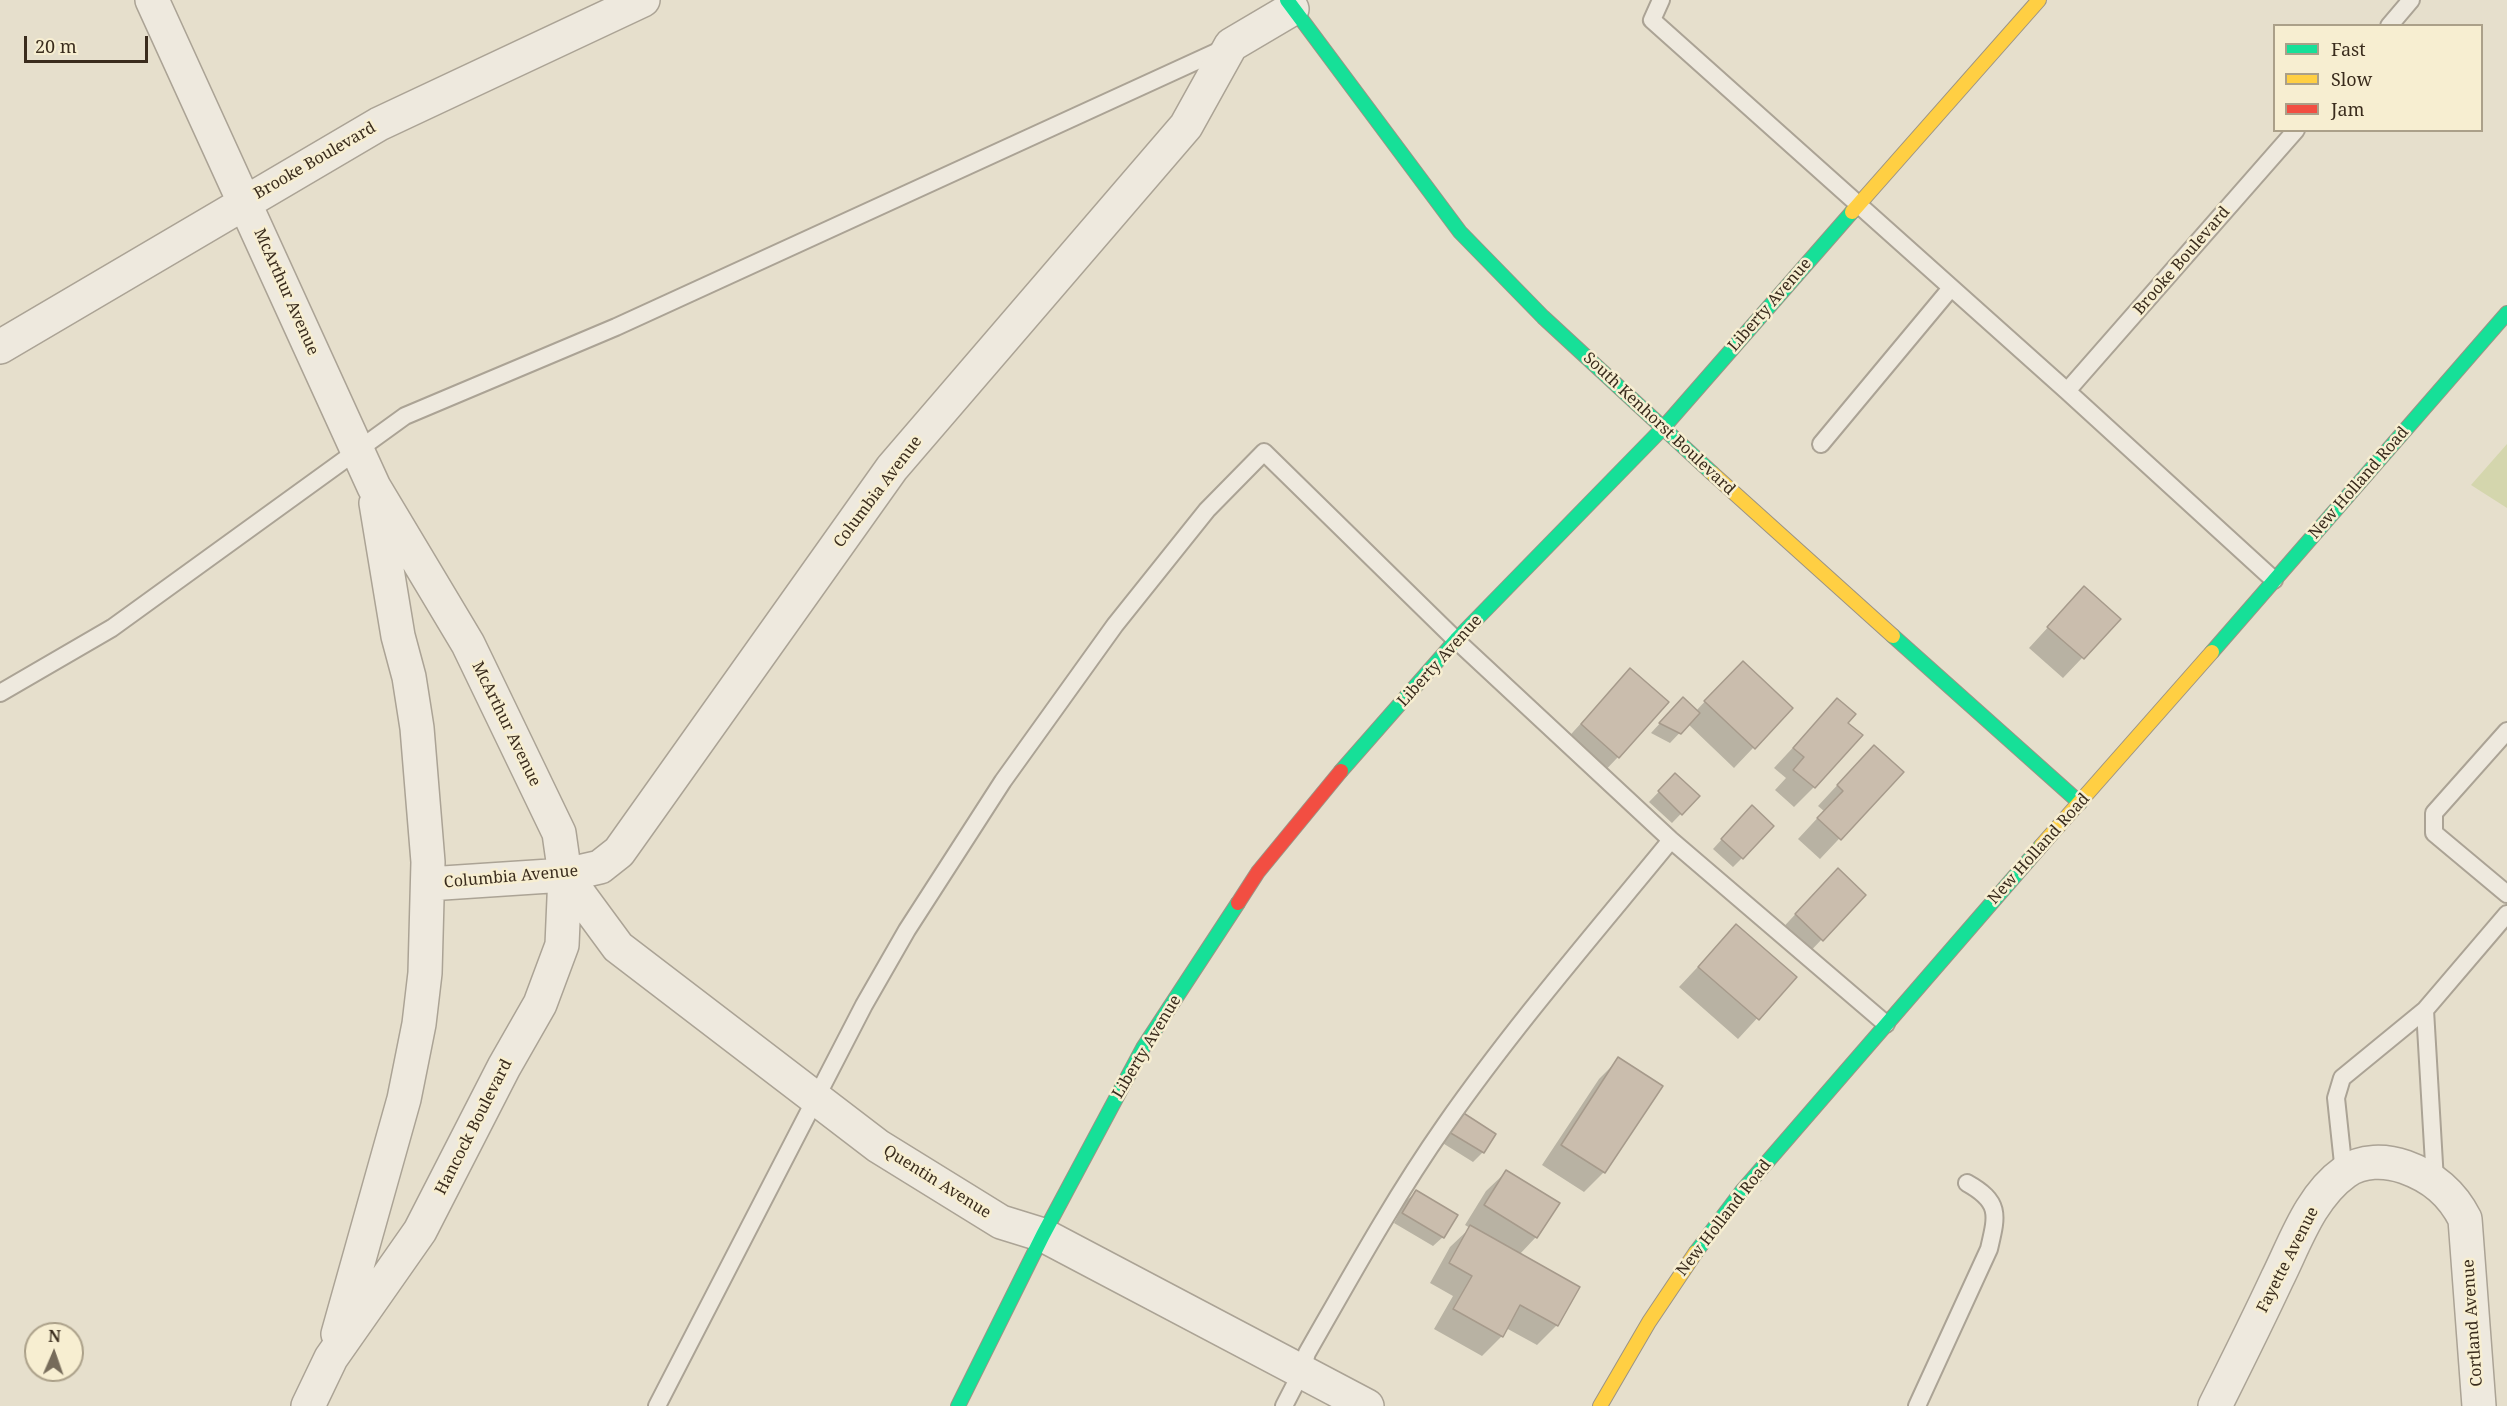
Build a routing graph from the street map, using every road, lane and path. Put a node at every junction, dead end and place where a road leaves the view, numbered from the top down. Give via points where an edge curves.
1 (152, 0) edge
2 (643, 0) edge
3 (1661, 0) edge
4 (2039, 0) edge
5 (2411, 0) edge
6 (1297, 3) edge
7 (2391, 24) edge
8 (1231, 45) junction
9 (2294, 132) edge
10 (245, 202) junction
11 (1857, 205) junction
12 (1951, 288) junction
13 (2507, 314) edge
14 (0, 347) edge
15 (2067, 391) junction
16 (1663, 428) junction
17 (1821, 444) dead end
18 (358, 450) junction
19 (374, 487) junction
20 (2274, 580) junction
21 (1456, 640) junction
22 (0, 693) edge
23 (2507, 731) edge
24 (2080, 803) junction
25 (1671, 840) junction
26 (565, 875) junction
27 (428, 884) junction
28 (2507, 894) edge
29 (2507, 914) edge
30 (2425, 1010) junction
31 (1886, 1024) junction
32 (818, 1098) junction
33 (2344, 1173) junction
34 (2435, 1181) junction
35 (1968, 1183) dead end
36 (1043, 1235) junction
37 (2468, 1240) joint
38 (331, 1358) junction
39 (1301, 1373) junction
40 (308, 1406) edge
41 (657, 1406) edge
42 (958, 1406) edge
43 (1284, 1406) edge
44 (1367, 1406) edge
45 (1600, 1406) edge
46 (1917, 1406) edge
47 (2215, 1406) edge
48 (2479, 1406) edge

1 - 10 street, McArthur Avenue
2 - 10 street, Brooke Boulevard via 378,124
3 - 11 lane via 1652,20
4 - 11 street, Liberty Avenue
5 - 7 lane
6 - 8 street
6 - 16 street, South Kenhorst Boulevard via 1460,232 1543,317
8 - 18 lane via 616,327 405,416
8 - 26 street, Columbia Avenue via 1186,126 892,468 619,852 600,867
9 - 15 lane, Brooke Boulevard
10 - 14 street, Brooke Boulevard
10 - 18 street, McArthur Avenue
11 - 12 lane
11 - 16 street, Liberty Avenue
12 - 15 lane
12 - 17 lane
13 - 20 street, New Holland Road
15 - 20 lane
16 - 21 street, Liberty Avenue
16 - 24 street, South Kenhorst Boulevard
18 - 19 street, McArthur Avenue
18 - 22 lane via 112,628
19 - 26 street, McArthur Avenue via 468,644 559,833
19 - 27 street, McArthur Avenue via 417,728
20 - 24 street, New Holland Road
21 - 25 lane
21 - 32 lane via 1264,452 1207,510 1115,625 1003,781 907,930
21 - 36 street, Liberty Avenue via 1258,872 1143,1048
23 - 28 lane via 2434,813 2434,833
24 - 31 street, New Holland Road
25 - 31 lane
25 - 39 lane via 1532,1009 1446,1124 1393,1202 1307,1353
26 - 27 street, Columbia Avenue
26 - 32 street, Quentin Avenue via 618,947
26 - 38 street, Hancock Boulevard via 562,945 540,1004 420,1231
27 - 38 street, Hancock Boulevard via 425,973 404,1099
29 - 30 lane
30 - 33 lane via 2343,1078 2336,1098
30 - 34 lane
31 - 45 street, New Holland Road via 1703,1240
32 - 36 street, Quentin Avenue via 912,1169 1001,1221
32 - 41 lane
33 - 34 street, Fayette Avenue via 2358,1164 2394,1163
33 - 47 street, Fayette Avenue via 2313,1207
34 - 37 street, Fayette Avenue via 2460,1208
35 - 46 lane via 1984,1192 1995,1209 1989,1249
36 - 39 street, Quentin Avenue
36 - 42 street, Liberty Avenue
37 - 48 street, Cortland Avenue
38 - 40 street, Hancock Boulevard
39 - 43 lane
39 - 44 street, Quentin Avenue

